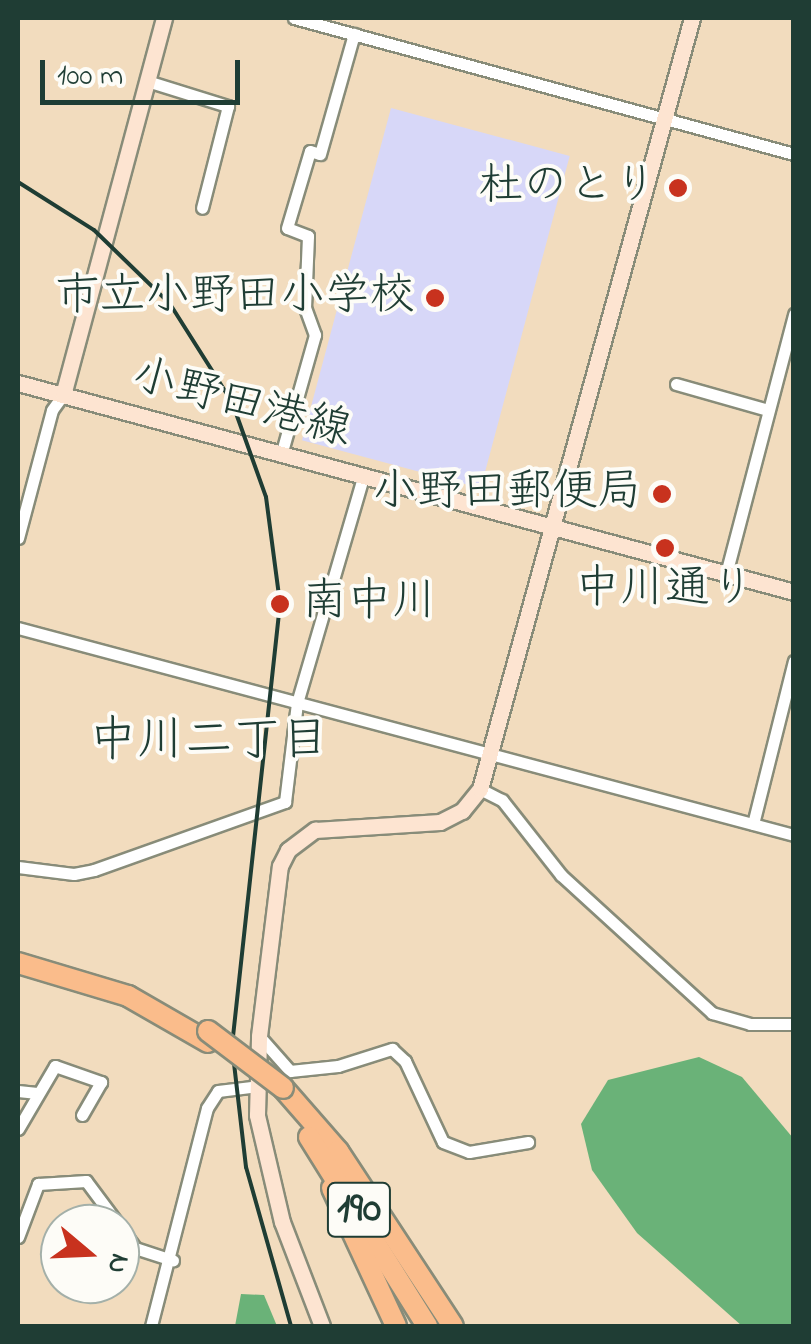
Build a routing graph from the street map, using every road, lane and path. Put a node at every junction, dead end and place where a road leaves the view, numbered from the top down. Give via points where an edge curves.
1 (164, 18) edge
2 (294, 18) edge
3 (692, 18) edge
4 (354, 34) junction
5 (147, 82) junction
6 (664, 119) junction
7 (794, 154) edge
8 (202, 208) dead end
9 (794, 314) edge
10 (791, 329) edge
11 (18, 384) edge
12 (676, 384) dead end
13 (63, 396) junction
14 (768, 410) junction
15 (281, 455) junction
16 (363, 477) junction
17 (553, 528) junction
18 (18, 538) edge
19 (726, 574) junction
20 (794, 592) edge
21 (18, 628) edge
22 (794, 661) edge
23 (297, 703) junction
24 (490, 754) junction
25 (480, 790) junction
26 (753, 824) junction
27 (794, 835) edge
28 (18, 867) edge
29 (18, 963) edge
30 (794, 1024) edge
31 (259, 1036) junction
32 (256, 1086) junction
33 (18, 1091) edge
34 (37, 1094) junction
35 (281, 1095) junction
36 (82, 1115) dead end
37 (18, 1129) edge
38 (307, 1134) junction
39 (528, 1142) dead end
40 (103, 1204) edge
41 (18, 1237) edge
42 (140, 1250) edge
43 (173, 1260) junction
44 (151, 1326) edge
45 (322, 1326) edge
46 (396, 1326) edge
47 (427, 1326) edge
48 (453, 1326) edge

1 - 5 street
2 - 4 street
3 - 6 street
4 - 6 street
4 - 15 street via 320,154 310,151 286,228 308,236 305,308 315,335
5 - 8 street via 228,106
5 - 13 street
6 - 7 street
6 - 17 street
9 - 10 street
10 - 14 street
11 - 13 street, 小野田港線
12 - 14 street
13 - 15 street, 小野田港線
13 - 18 street via 52,410
14 - 19 street
15 - 16 street, 小野田港線
16 - 17 street, 小野田港線
16 - 23 street
17 - 19 street, 小野田港線
17 - 24 street
19 - 20 street, 小野田港線
21 - 23 street
22 - 26 street
23 - 24 street
23 - 28 street via 285,802 272,810 247,810 74,874
24 - 25 street
24 - 26 street
25 - 30 street via 502,800 561,875 712,1012 750,1024
25 - 31 street via 462,812 440,822 332,826 288,850 275,890
26 - 27 street
29 - 35 highway, 190 via 128,996 208,1036
31 - 32 street
31 - 39 street via 290,1070 338,1066 392,1049 406,1061 443,1142 469,1152
32 - 43 street via 212,1097
32 - 45 street via 271,1182
33 - 34 street
34 - 36 street via 56,1066 101,1082
34 - 37 street
35 - 38 highway, 190
35 - 48 highway via 338,1151
38 - 46 highway
38 - 47 highway, 190
40 - 41 street via 86,1181 38,1184
42 - 43 street
43 - 44 street

